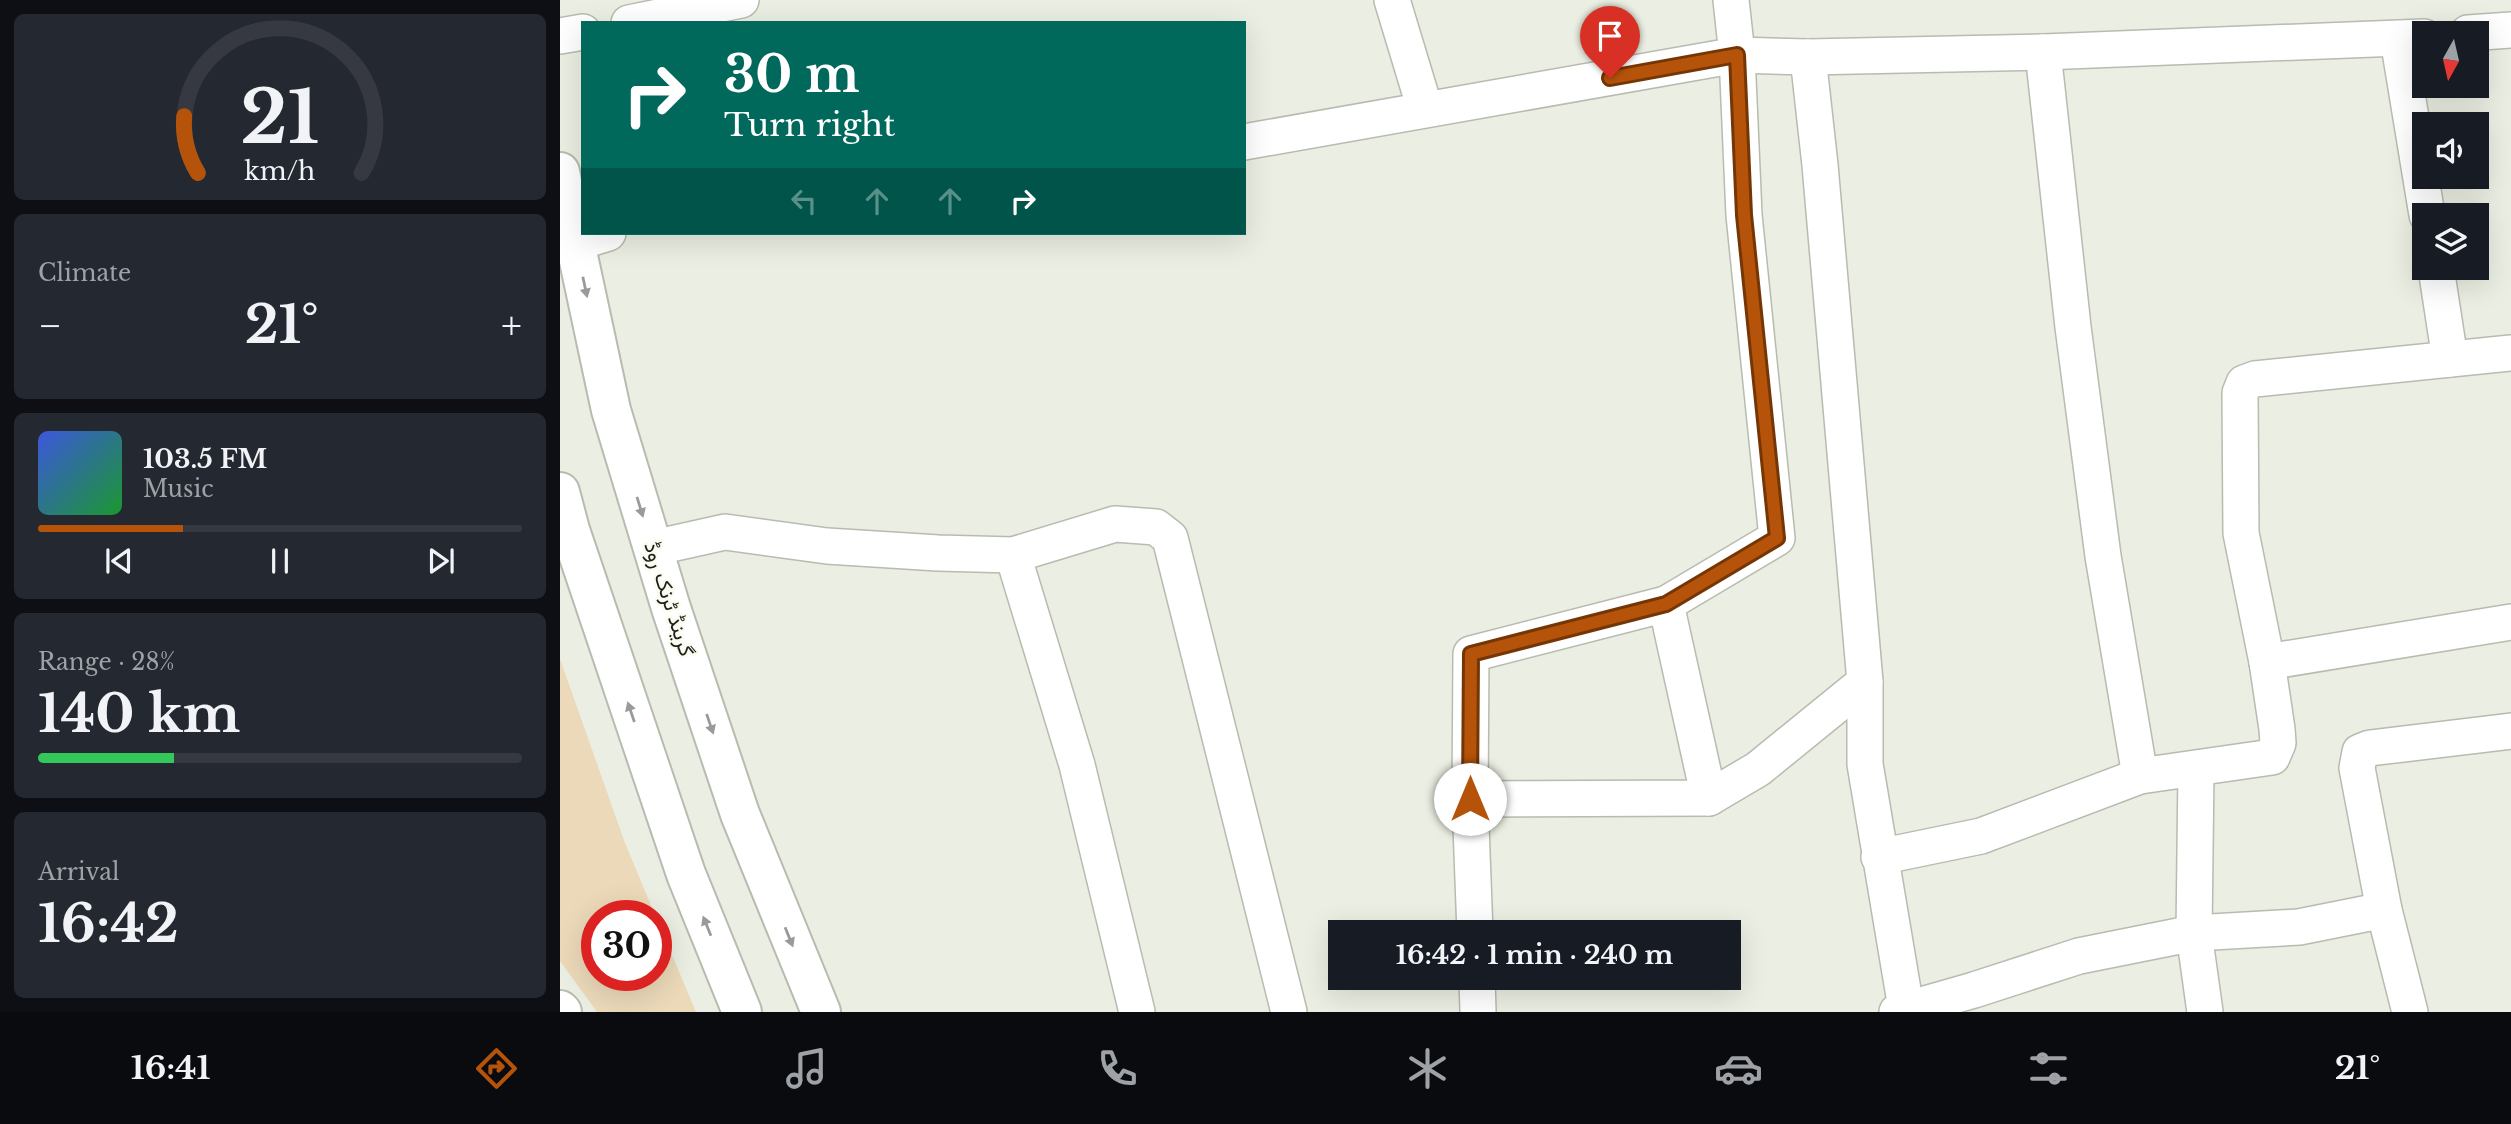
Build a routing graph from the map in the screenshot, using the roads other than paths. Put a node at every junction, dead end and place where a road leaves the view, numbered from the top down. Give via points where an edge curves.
1 (741, 0) edge
2 (1392, 0) edge
3 (1731, 0) edge
4 (639, 21) edge
5 (2511, 30) edge
6 (581, 32) edge
7 (2489, 32) edge
8 (560, 37) edge
9 (2411, 38) edge
10 (2043, 52) junction
11 (1737, 55) junction
12 (1808, 57) junction
13 (1425, 109) junction
14 (1246, 142) edge
15 (560, 172) edge
16 (2426, 203) edge
17 (581, 215) edge
18 (592, 238) edge
19 (2438, 280) edge
20 (2511, 353) edge
21 (2451, 359) junction
22 (560, 492) edge
23 (653, 548) junction
24 (1013, 555) junction
25 (1666, 604) junction
26 (2511, 622) edge
27 (2267, 662) junction
28 (1865, 682) junction
29 (2511, 731) edge
30 (2196, 770) junction
31 (2140, 776) junction
32 (1709, 798) junction
33 (1470, 799) junction
34 (1879, 857) junction
35 (2384, 909) junction
36 (1475, 920) edge
37 (2194, 933) junction
38 (1477, 990) edge
39 (1977, 1001) edge
40 (1901, 1010) edge
41 (742, 1012) edge
42 (821, 1012) edge
43 (1137, 1012) edge
44 (1289, 1012) edge
45 (1478, 1012) edge
46 (2206, 1012) edge
47 (2410, 1012) edge

1 - 4 street
2 - 13 street
3 - 11 street
5 - 7 street
6 - 8 street
9 - 10 street
9 - 16 street
10 - 12 street
10 - 31 street via 2103,556
11 - 12 street
11 - 13 street
11 - 25 street via 1744,215 1777,538
12 - 28 street
13 - 14 street
15 - 17 highway, گرینڈ ٹرنک روڈ
18 -> 23 highway, گرینڈ ٹرنک روڈ via 611,410
19 - 21 street
20 - 21 street
21 - 27 street via 2244,383 2240,393 2241,533
41 -> 22 highway via 686,874
23 - 24 street via 725,532 827,546
23 -> 42 highway, گرینڈ ٹرنک روڈ via 740,814
24 - 43 street via 1077,765
24 - 44 street via 1115,524 1156,527 1170,538
25 - 32 street
25 - 33 street via 1471,654
26 - 27 street
27 - 30 street via 2278,743 2272,757
28 - 32 street via 1758,769
28 - 34 street via 1865,764
29 - 35 street via 2360,752 2357,768
30 - 31 street
30 - 37 street
31 - 34 street via 1981,836
32 - 33 street
33 - 36 street
34 - 40 street
35 - 37 street via 2299,927
35 - 47 street
37 - 39 street via 2079,956
37 - 46 street
38 - 45 street
39 - 40 street

